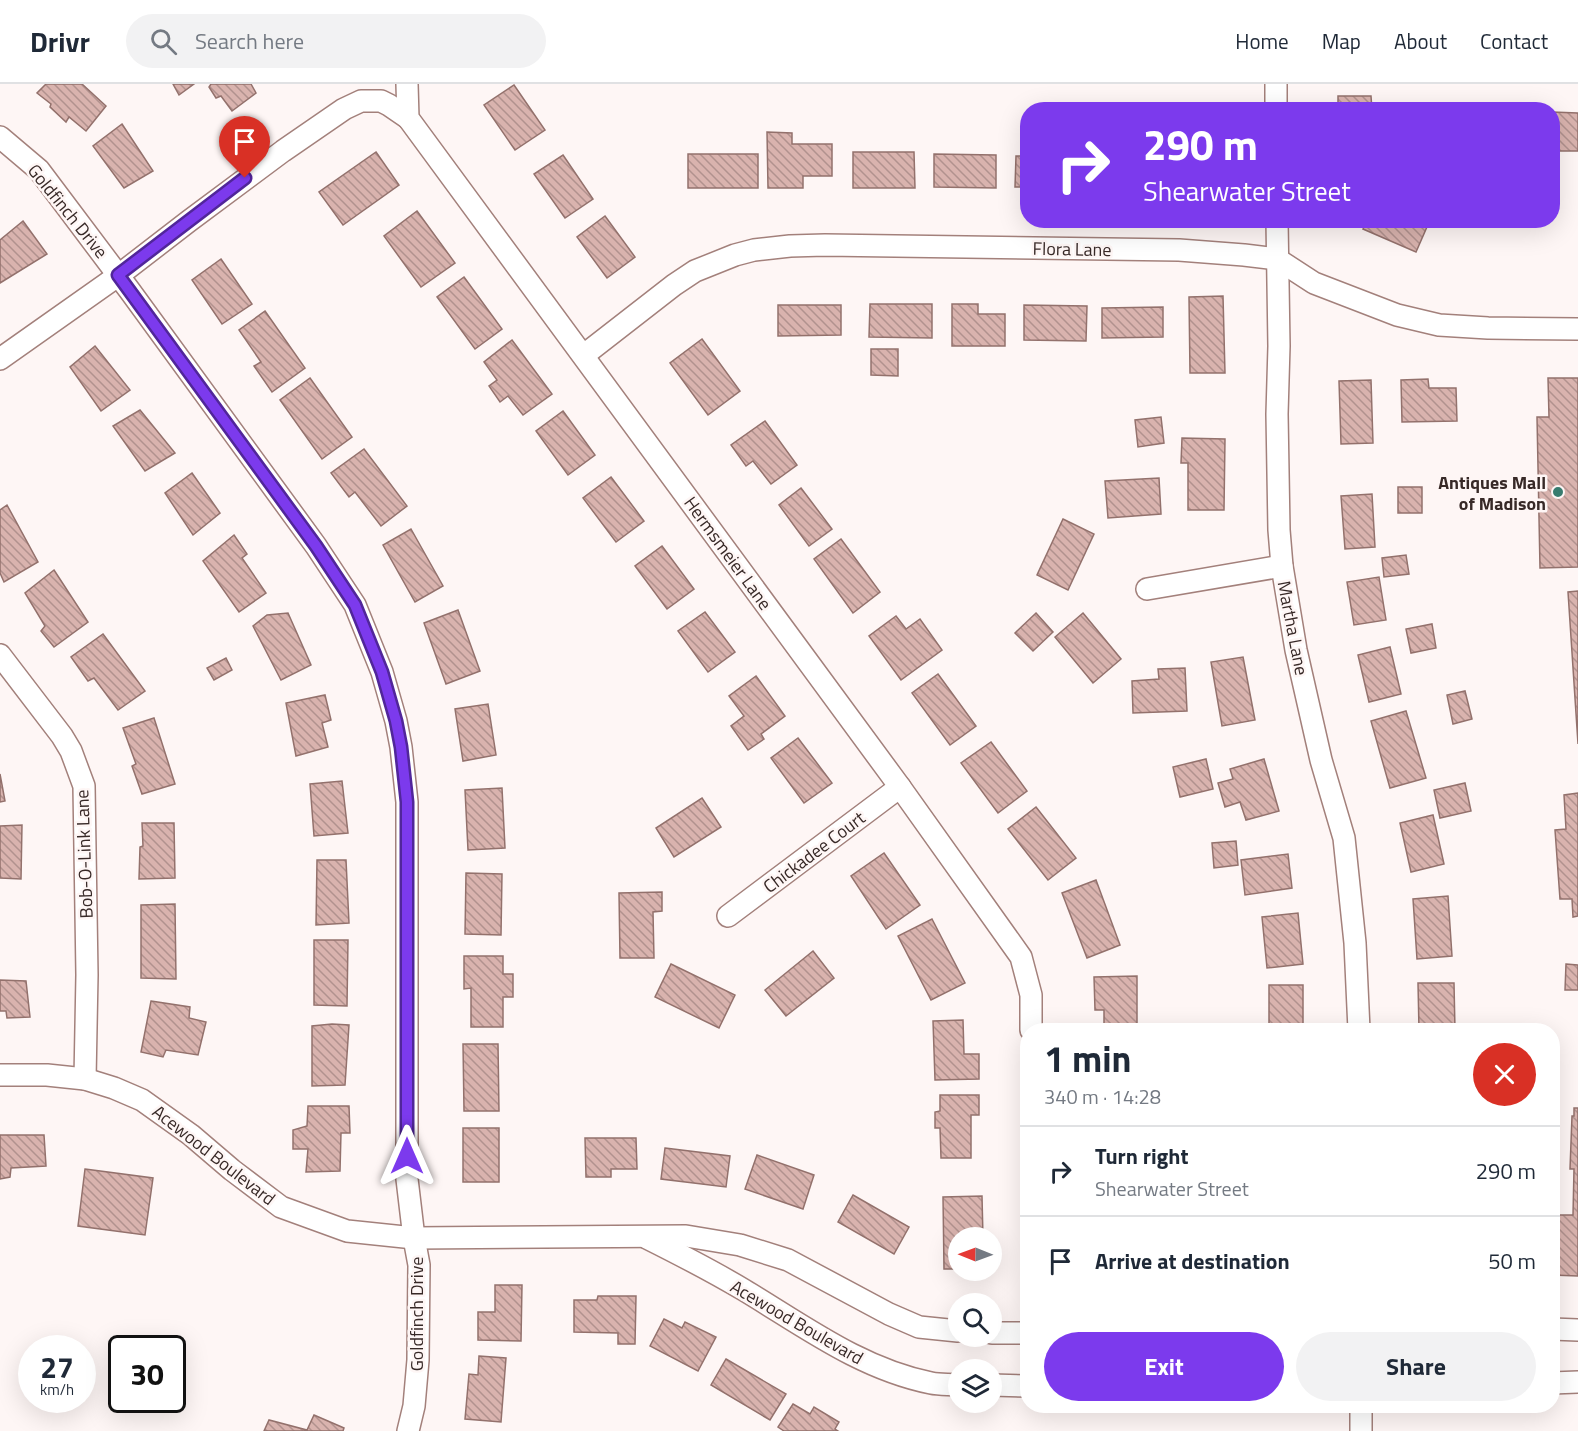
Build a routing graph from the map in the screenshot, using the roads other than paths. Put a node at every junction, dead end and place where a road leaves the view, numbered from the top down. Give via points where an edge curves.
1 (407, 84) edge
2 (1276, 84) edge
3 (1276, 102) edge
4 (408, 118) junction
5 (0, 137) edge
6 (1277, 228) edge
7 (1277, 259) junction
8 (118, 275) junction
9 (1578, 329) edge
10 (584, 356) junction
11 (0, 358) edge
12 (1282, 566) junction
13 (1147, 590) dead end
14 (4, 668) edge
15 (900, 787) junction
16 (728, 916) dead end
17 (1032, 1023) edge
18 (1359, 1023) edge
19 (0, 1075) edge
20 (85, 1079) junction
21 (643, 1236) junction
22 (414, 1238) junction
23 (1560, 1329) edge
24 (1578, 1330) edge
25 (948, 1331) edge
26 (1002, 1333) edge
27 (1020, 1333) edge
28 (1578, 1382) edge
29 (1560, 1383) edge
30 (948, 1385) edge
31 (1002, 1385) edge
32 (1020, 1386) edge
33 (1361, 1413) edge
34 (408, 1431) edge
35 (1361, 1431) edge

1 - 4 street
2 - 3 street
4 - 8 street via 381,101 361,101 344,109
4 - 10 street, Hermsmeier Lane
5 - 8 street, Goldfinch Drive via 39,170
6 - 7 street, Martha Lane
7 - 9 street, Flora Lane via 1314,283 1397,315 1439,325
7 - 10 street, Flora Lane via 1121,249 825,245 753,250 695,271
7 - 12 street, Martha Lane
8 - 11 street
8 - 22 street, Goldfinch Drive via 316,546 355,605 382,672 398,730 407,802 407,1179
10 - 15 street, Hermsmeier Lane
12 - 13 street
12 - 18 street, Martha Lane via 1321,760 1344,838
14 - 20 street, Bob-O-Link Lane via 62,736 84,786
15 - 16 street, Chickadee Court
15 - 17 street, Hermsmeier Lane via 1021,957 1032,995
19 - 20 street, Acewood Boulevard
20 - 22 street, Acewood Boulevard via 142,1100 281,1207 347,1231
21 - 22 street, Acewood Boulevard
21 - 25 street, Acewood Boulevard via 686,1236 740,1245 788,1260 919,1327
21 - 30 street, Acewood Boulevard via 863,1361 933,1384
22 - 34 street, Goldfinch Drive via 419,1265 418,1360
23 - 24 street
26 - 27 street
28 - 29 street
31 - 32 street
33 - 35 street

